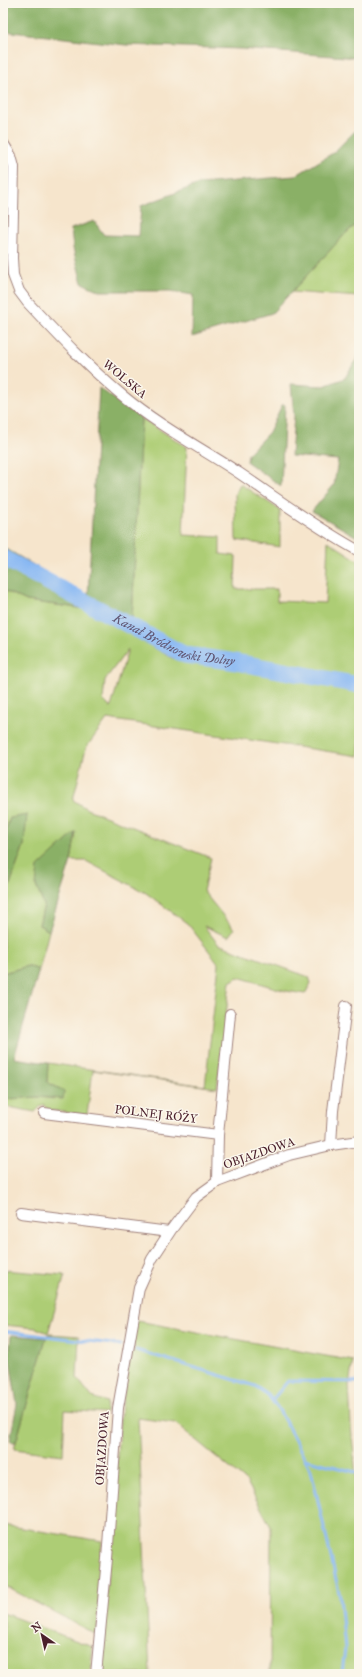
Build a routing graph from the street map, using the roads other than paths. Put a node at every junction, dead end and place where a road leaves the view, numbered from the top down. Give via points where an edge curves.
1 (3, 143) edge
2 (359, 551) edge
3 (346, 1006) dead end
4 (230, 1014) dead end
5 (44, 1113) dead end
6 (218, 1135) junction
7 (359, 1141) edge
8 (331, 1145) junction
9 (217, 1182) junction
10 (22, 1213) dead end
11 (169, 1232) junction
12 (96, 1674) edge

1 - 2 street, WOLSKA via 14,167 13,275 19,291 28,303 99,376 124,397 313,524
3 - 8 street
4 - 6 street
5 - 6 street, POLNEJ RÓŻY
6 - 9 street
7 - 8 street, OBJAZDOWA
8 - 9 street, OBJAZDOWA via 289,1154
9 - 11 street, OBJAZDOWA via 196,1197
10 - 11 street
11 - 12 street, OBJAZDOWA via 152,1259 139,1288 118,1408

